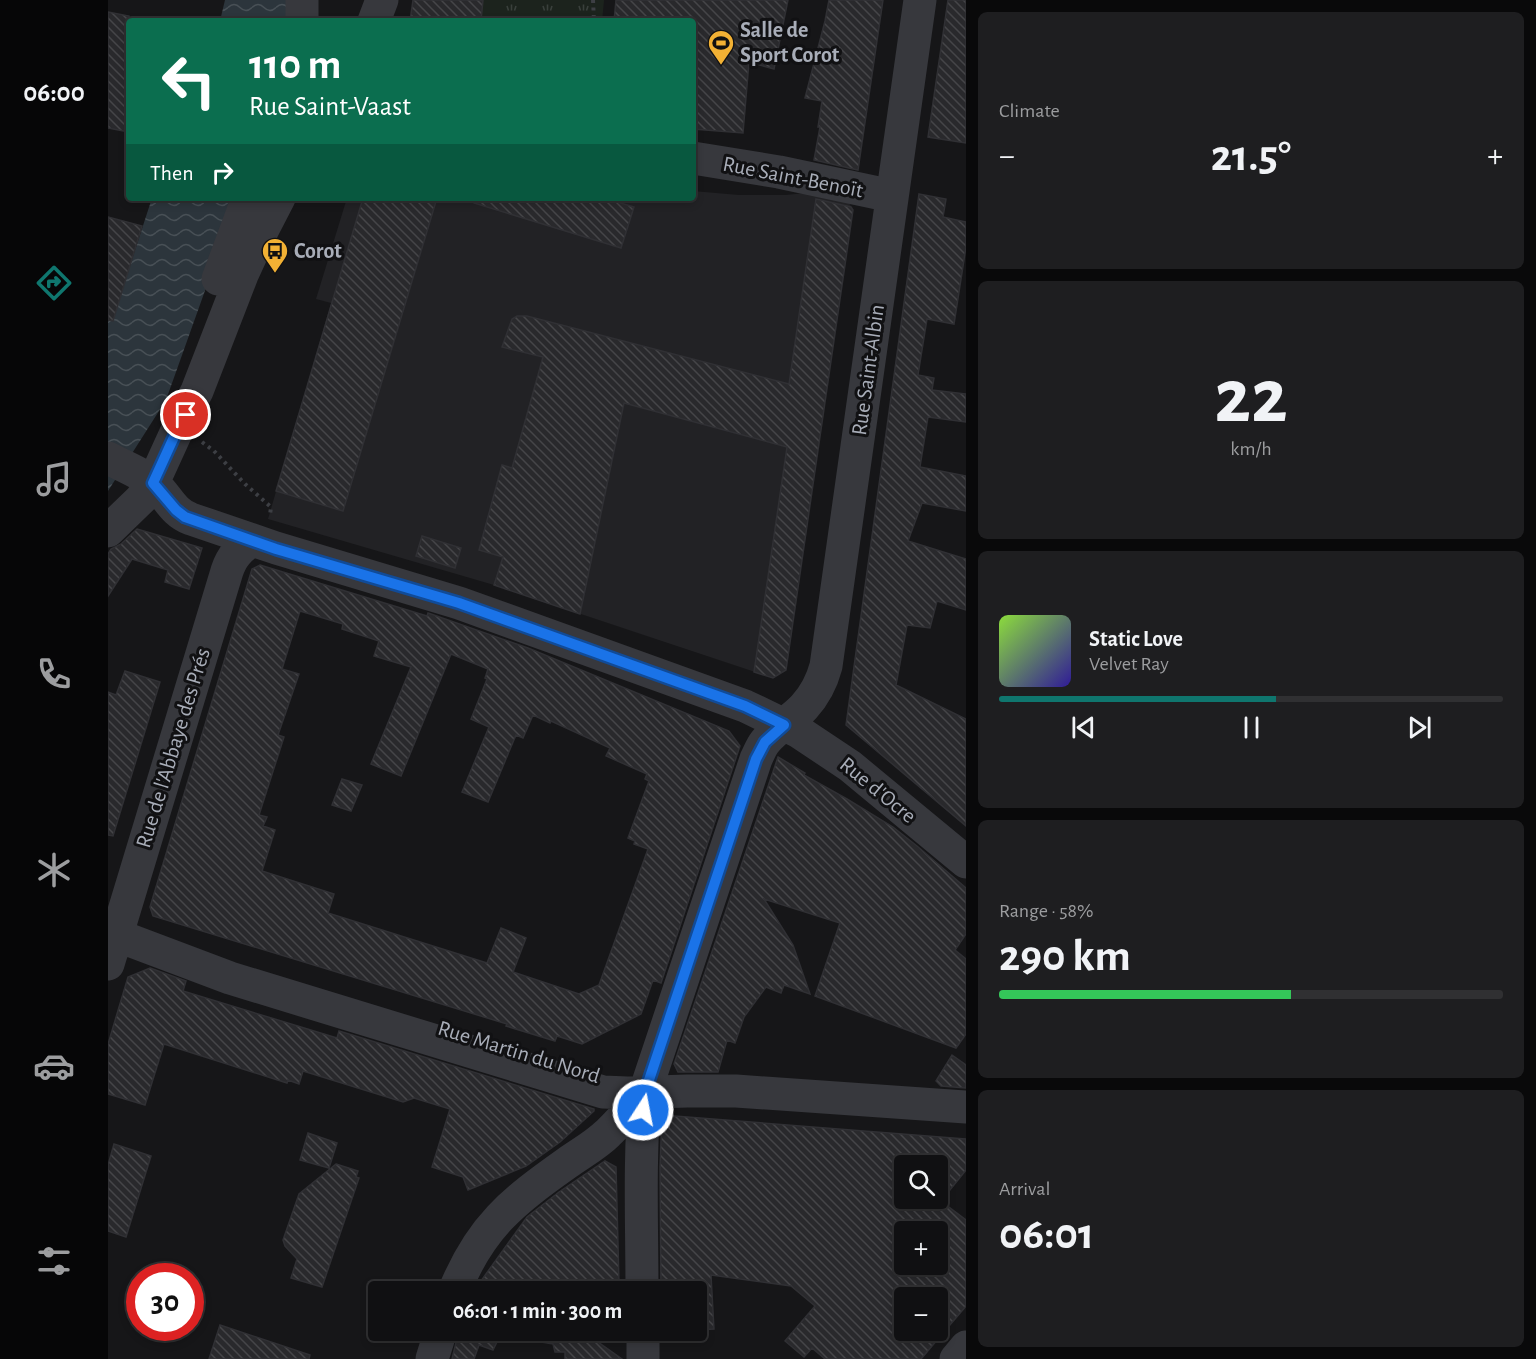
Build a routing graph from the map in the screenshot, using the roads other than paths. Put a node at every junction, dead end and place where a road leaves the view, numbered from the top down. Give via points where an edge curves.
1 (302, 0) edge
2 (382, 0) edge
3 (920, 0) edge
4 (302, 18) edge
5 (375, 18) edge
6 (696, 158) edge
7 (892, 196) junction
8 (247, 201) edge
9 (277, 201) edge
10 (190, 423) junction
11 (127, 485) edge
12 (108, 531) edge
13 (251, 541) junction
14 (790, 720) junction
15 (966, 845) edge
16 (966, 862) edge
17 (113, 938) edge
18 (645, 1092) junction
19 (966, 1107) edge
20 (966, 1119) edge
21 (589, 1147) junction
22 (641, 1166) junction
23 (459, 1281) edge
24 (642, 1281) edge
25 (438, 1341) edge
26 (643, 1341) edge
27 (966, 1347) edge
28 (432, 1359) edge
29 (643, 1359) edge
30 (956, 1359) edge

1 - 4 street
2 - 5 street
3 - 7 street, Rue Saint-Albin
6 - 7 street, Rue Saint-Benoït
7 - 14 street, Rue Saint-Albin via 826,666 819,687
8 - 10 street via 178,385
9 - 10 street via 242,275
10 - 11 street
11 - 12 street
11 - 13 street via 226,550
11 - 14 street via 212,516 519,610 752,696
13 - 14 street via 469,606
13 - 17 street, Rue de l'Abbaye des Prés
14 - 15 street via 849,749
14 - 16 street, Rue d'Ocre
14 - 18 street, Rue Saint-Albin via 765,742 756,759
17 - 18 street, Rue Martin du Nord via 181,948
18 - 19 street via 736,1091
18 - 20 street, Rue Martin du Nord via 677,1103 740,1103
18 - 21 street via 608,1133
18 - 22 street
21 - 22 street via 625,1154
21 - 23 street via 504,1211 478,1243
22 - 24 street
25 - 28 street
26 - 29 street
27 - 30 street

